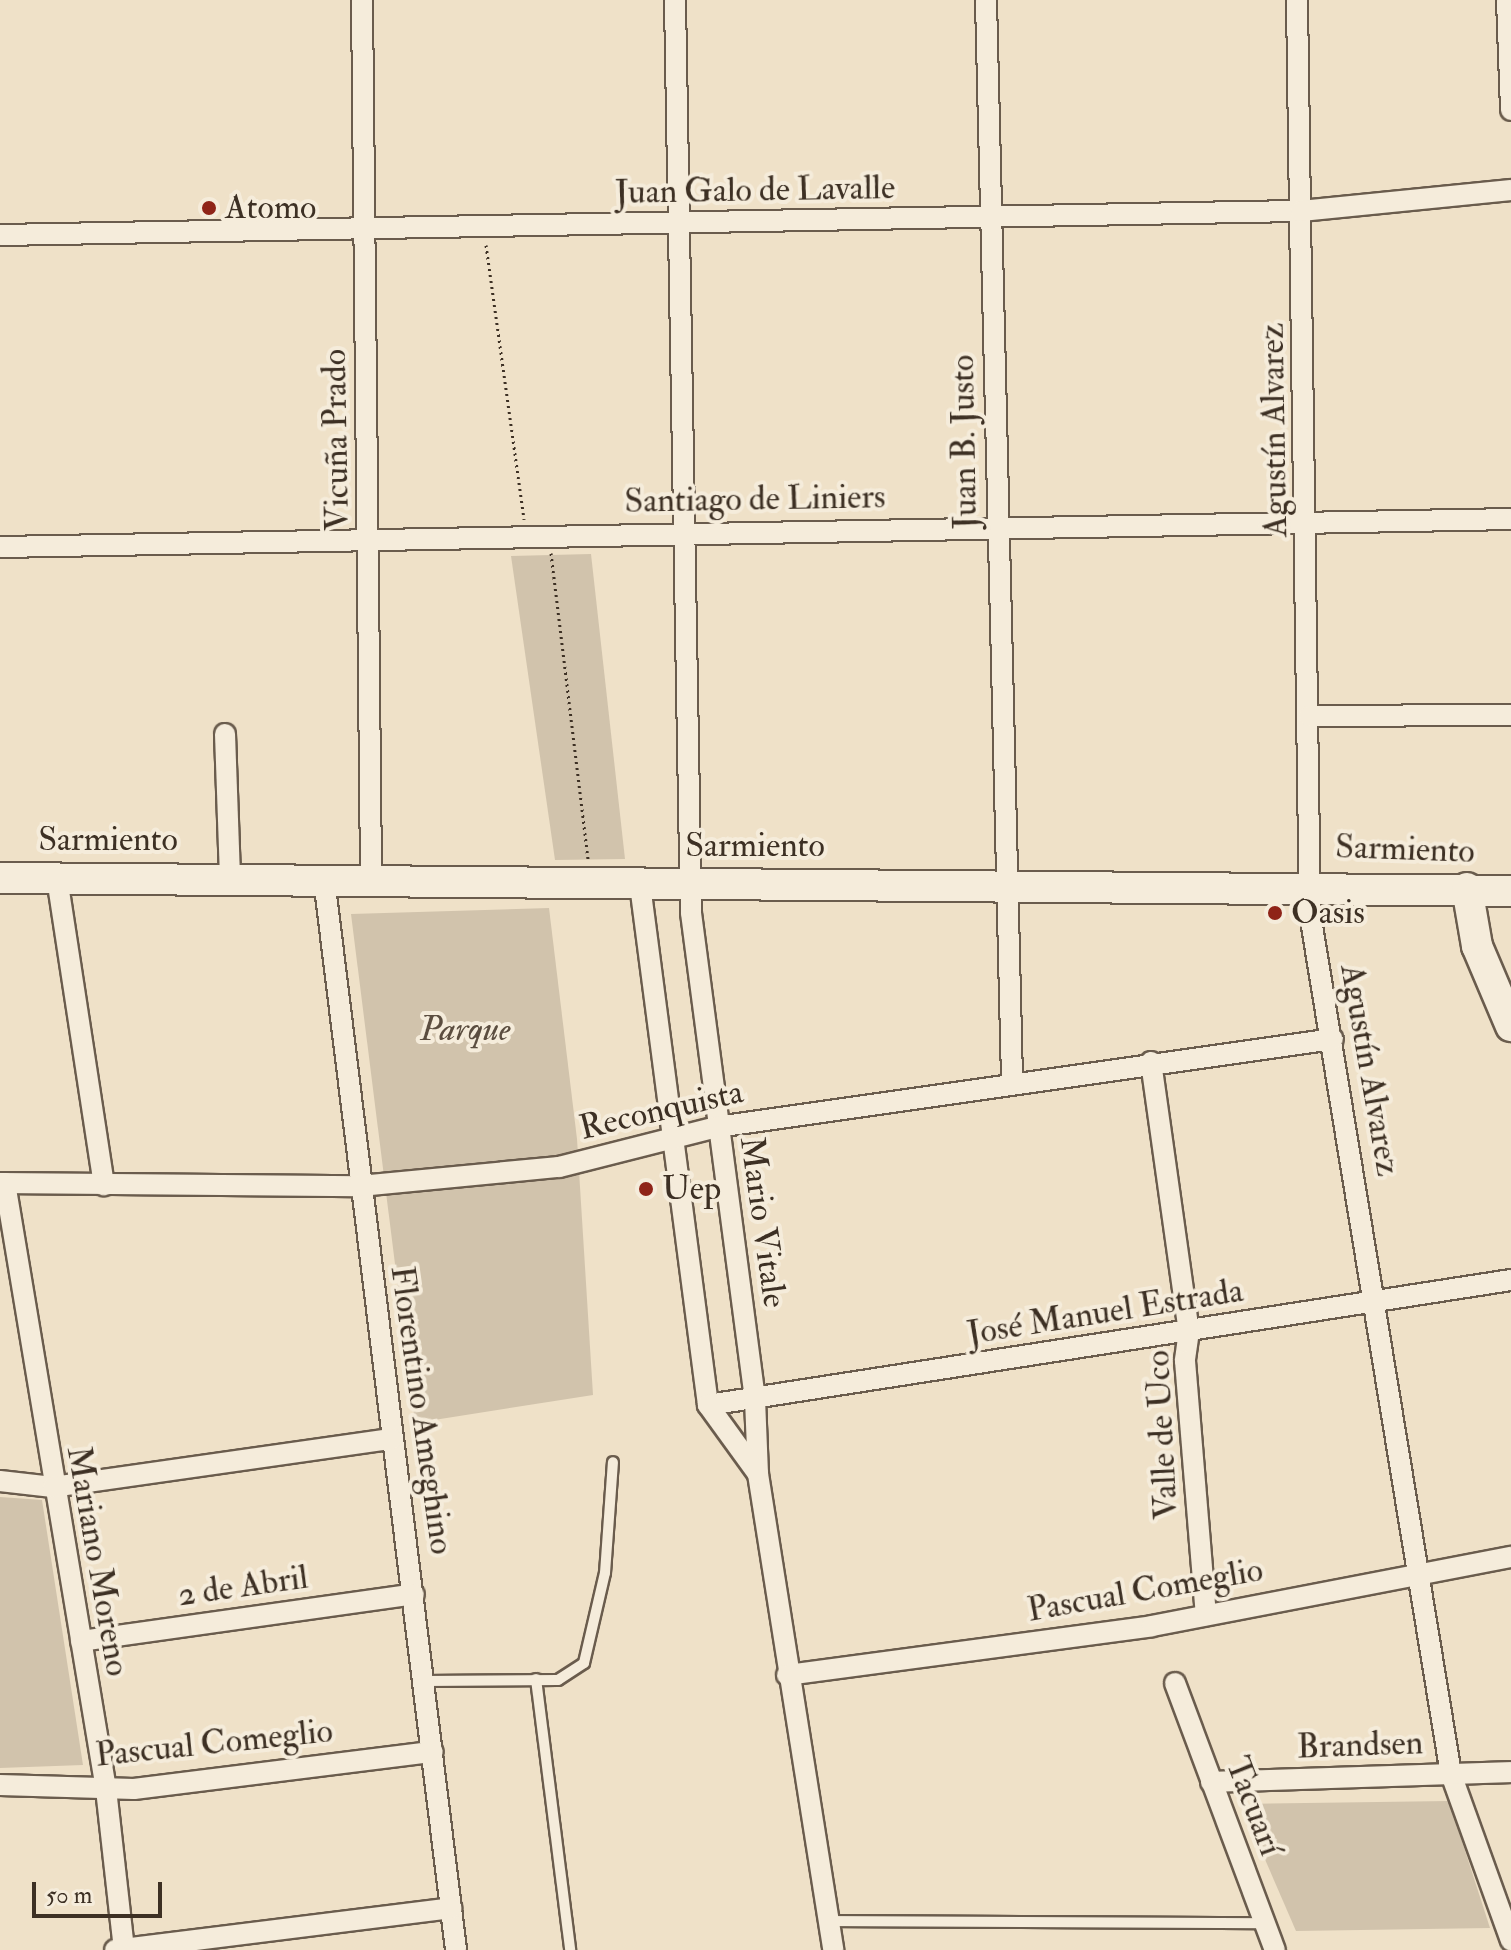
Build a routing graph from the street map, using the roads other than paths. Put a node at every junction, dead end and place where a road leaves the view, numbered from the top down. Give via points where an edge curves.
1 (362, 0) edge
2 (675, 0) edge
3 (986, 0) edge
4 (1297, 0) edge
5 (1507, 0) edge
6 (1510, 37) edge
7 (1511, 110) edge
8 (1511, 190) edge
9 (1301, 211) junction
10 (991, 217) junction
11 (679, 224) junction
12 (365, 229) junction
13 (0, 235) edge
14 (1309, 519) junction
15 (1511, 519) edge
16 (997, 526) junction
17 (685, 533) junction
18 (370, 538) junction
19 (0, 547) edge
20 (1511, 715) edge
21 (1309, 716) junction
22 (225, 734) dead end
23 (0, 878) edge
24 (57, 878) junction
25 (230, 878) junction
26 (324, 879) junction
27 (371, 879) junction
28 (1006, 883) junction
29 (691, 884) junction
30 (640, 885) junction
31 (1308, 885) junction
32 (1467, 888) junction
33 (1511, 891) edge
34 (1511, 1026) edge
35 (1333, 1039) junction
36 (1151, 1062) junction
37 (1012, 1082) junction
38 (717, 1127) junction
39 (671, 1138) junction
40 (2, 1183) edge
41 (104, 1185) junction
42 (360, 1186) junction
43 (1511, 1280) edge
44 (1377, 1301) junction
45 (1189, 1331) junction
46 (755, 1399) junction
47 (708, 1405) junction
48 (392, 1439) junction
49 (613, 1462) dead end
50 (758, 1474) junction
51 (0, 1481) edge
52 (53, 1487) junction
53 (1511, 1557) edge
54 (1418, 1573) junction
55 (414, 1594) junction
56 (1206, 1615) junction
57 (81, 1641) junction
58 (787, 1675) junction
59 (536, 1679) junction
60 (425, 1681) junction
61 (1175, 1683) dead end
62 (433, 1752) junction
63 (1511, 1772) edge
64 (1451, 1774) junction
65 (1211, 1782) junction
66 (0, 1785) edge
67 (106, 1789) junction
68 (451, 1908) junction
69 (828, 1921) junction
70 (1264, 1923) junction
71 (1511, 1941) edge
72 (115, 1950) edge
73 (124, 1950) edge
74 (456, 1950) edge
75 (570, 1950) edge
76 (833, 1950) edge
77 (1275, 1950) edge

1 - 12 street, Vicuña Prado
2 - 11 street, Mario Vitale
3 - 10 street, Juan B. Justo
4 - 9 street, Agustín Alvarez
5 - 6 street
6 - 7 street
8 - 9 street, Juan Galo de Lavalle
9 - 10 street, Juan Galo de Lavalle
9 - 14 street, Agustín Alvarez
10 - 11 street, Juan Galo de Lavalle
10 - 16 street, Juan B. Justo
11 - 12 street, Juan Galo de Lavalle
11 - 17 street, Mario Vitale
12 - 13 street, Juan Galo de Lavalle
12 - 18 street, Vicuña Prado
14 - 15 street, Santiago de Liniers
14 - 16 street, Santiago de Liniers
14 - 21 street, Agustín Alvarez
16 - 17 street, Santiago de Liniers
16 - 28 street, Juan B. Justo
17 - 18 street, Santiago de Liniers
17 - 29 street, Mario Vitale
18 - 19 street, Santiago de Liniers
18 - 27 street, Vicuña Prado
20 - 21 street
21 - 31 street, Agustín Alvarez
22 - 25 street
23 - 24 street, Sarmiento
24 - 25 street, Sarmiento
24 - 41 street
25 - 26 street, Sarmiento
26 - 27 street, Sarmiento
26 - 42 street, Florentino Ameghino
27 - 30 street, Sarmiento
28 - 29 street, Sarmiento
28 - 31 street, Sarmiento
28 - 37 street, Juan B. Justo
29 - 30 street, Sarmiento
29 - 38 street, Mario Vitale
30 - 39 street, Mario Vitale
31 - 32 street, Sarmiento
31 - 35 street, Agustín Alvarez
32 - 33 street, Sarmiento
32 - 34 street via 1477,946
35 - 36 street, Reconquista
35 - 44 street, Agustín Alvarez
36 - 37 street, Reconquista
36 - 45 street, Valle de Uco
37 - 38 street, Reconquista
38 - 39 street, Reconquista
38 - 46 street, Mario Vitale
39 - 42 street, Reconquista via 559,1167
39 - 47 street, Mario Vitale
40 - 41 street, Reconquista
40 - 52 street, Mariano Moreno
41 - 42 street, Reconquista
42 - 48 street, Florentino Ameghino
43 - 44 street, José Manuel Estrada
44 - 45 street, José Manuel Estrada
44 - 54 street, Agustín Alvarez
45 - 46 street, José Manuel Estrada
45 - 56 street, Valle de Uco via 1185,1361
46 - 47 street, José Manuel Estrada
46 - 50 street, Mario Vitale
47 - 50 street, Mario Vitale
48 - 52 street
48 - 55 street, Florentino Ameghino
49 - 59 lane via 605,1573 584,1663 558,1680
50 - 58 street, Mario Vitale
51 - 52 street
52 - 57 street, Mariano Moreno
53 - 54 street, Pascual Comeglio
54 - 56 street, Pascual Comeglio
54 - 64 street, Agustín Alvarez
55 - 57 street, 2 de Abril
55 - 60 street, Florentino Ameghino
56 - 58 street, Pascual Comeglio
57 - 67 street, Mariano Moreno
58 - 69 street, Mario Vitale
59 - 60 lane
59 - 75 lane
60 - 62 street, Florentino Ameghino
61 - 65 street, Tacuarí
62 - 67 street, Pascual Comeglio
62 - 68 street, Florentino Ameghino
63 - 64 street, Brandsen
64 - 65 street, Brandsen
64 - 71 street, Agustín Alvarez
65 - 70 street, Tacuarí
66 - 67 street, Pascual Comeglio
67 - 73 street, Mariano Moreno
68 - 73 street
68 - 74 street, Florentino Ameghino
69 - 70 lane
69 - 76 street, Mario Vitale
70 - 77 street, Tacuarí
72 - 73 street

